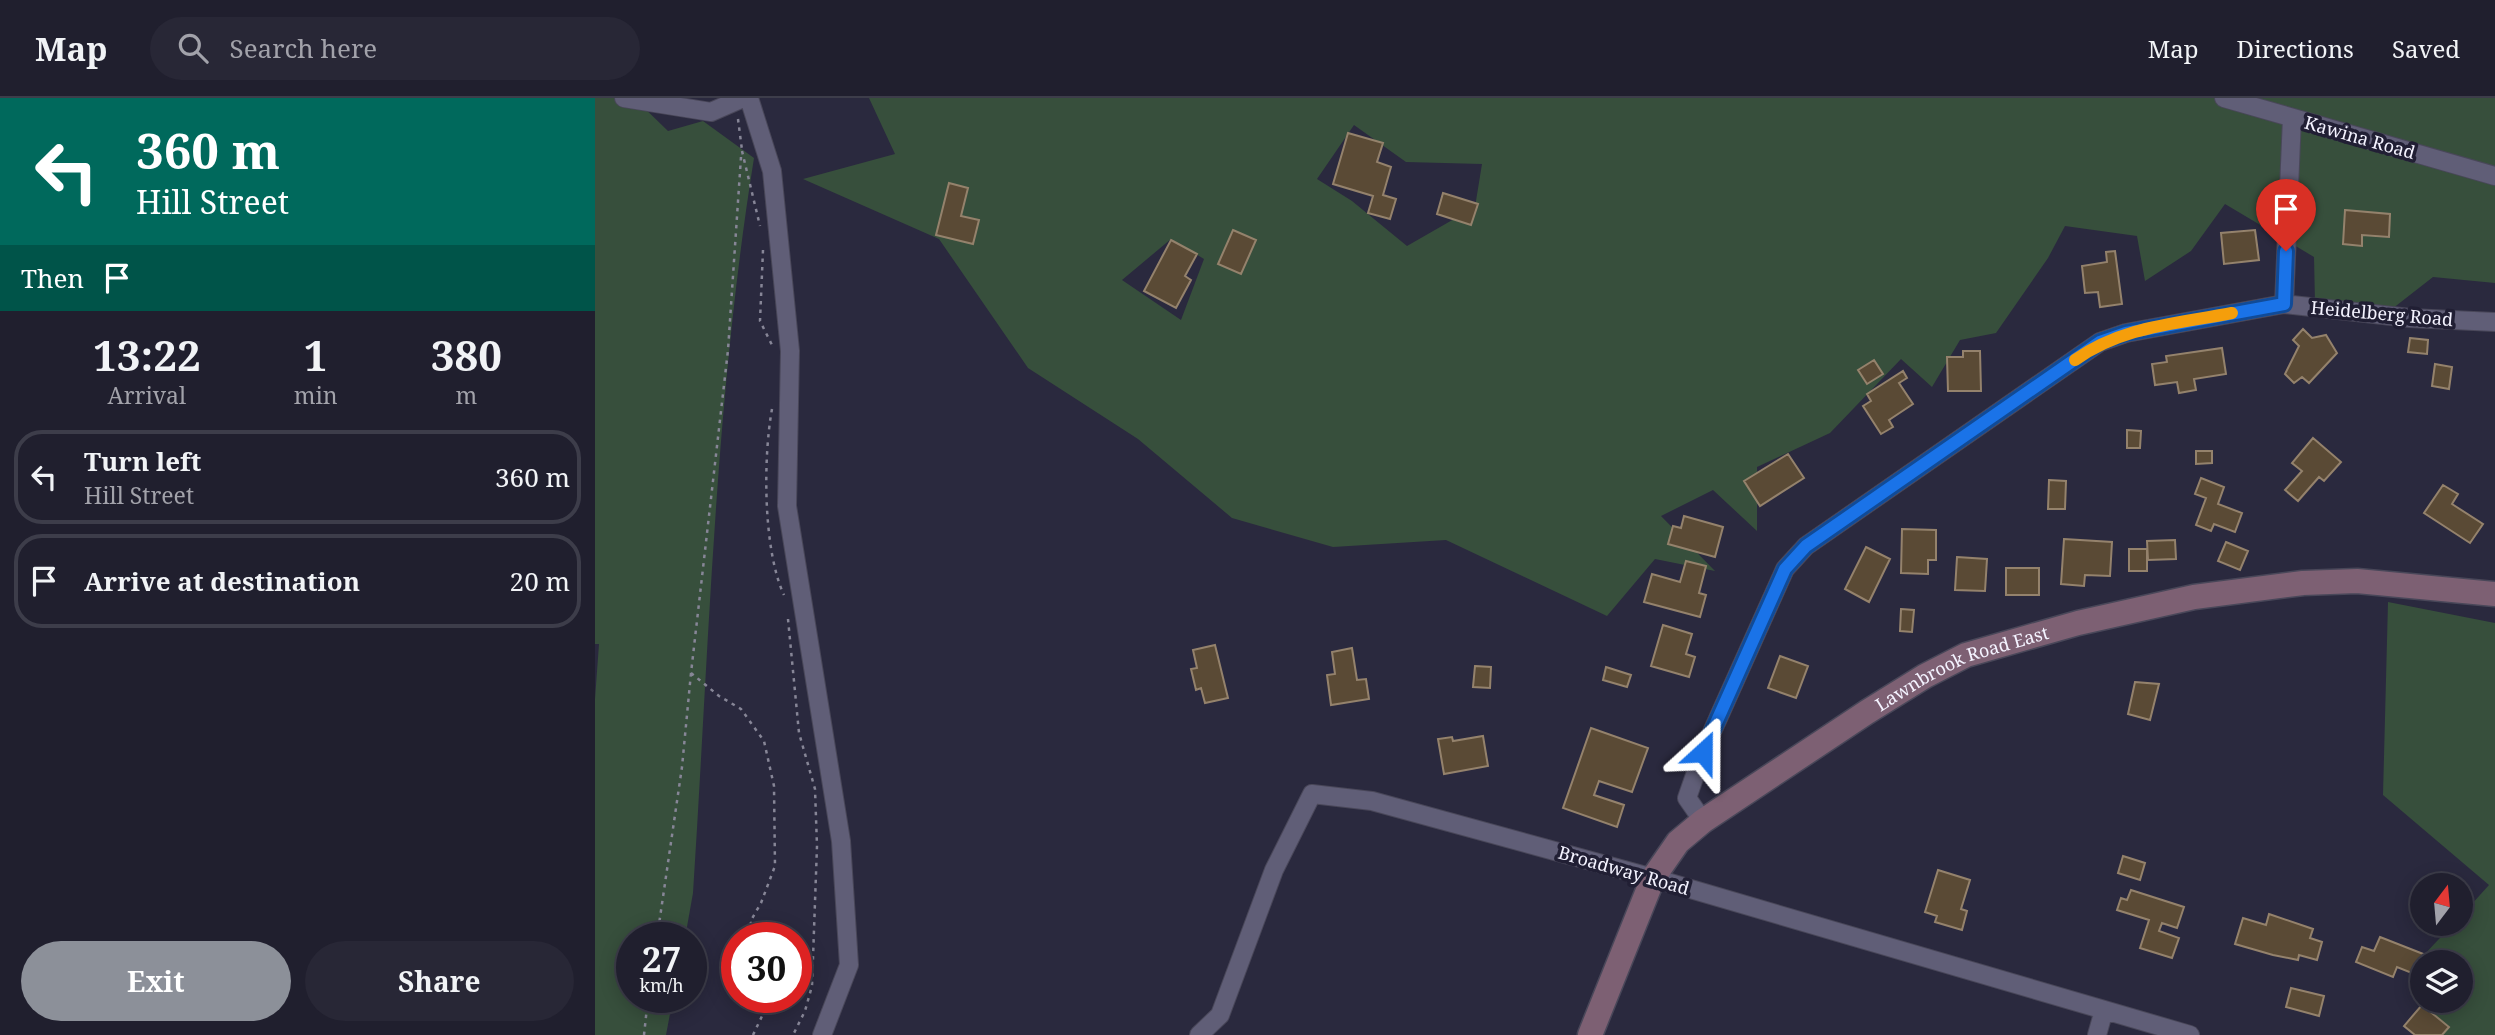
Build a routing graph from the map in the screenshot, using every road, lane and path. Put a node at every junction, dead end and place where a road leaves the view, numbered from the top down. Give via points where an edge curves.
1 (624, 98) edge
2 (2224, 98) edge
3 (743, 99) edge
4 (2292, 117) junction
5 (2495, 176) edge
6 (2284, 304) junction
7 (2495, 321) edge
8 (2495, 594) edge
9 (691, 673) junction
10 (1703, 821) junction
11 (1653, 878) junction
12 (659, 922) edge
13 (750, 922) edge
14 (2104, 1010) junction
15 (646, 1013) edge
16 (763, 1013) edge
17 (644, 1035) edge
18 (753, 1035) edge
19 (822, 1035) edge
20 (1199, 1035) edge
21 (1590, 1035) edge
22 (2097, 1035) edge
23 (2190, 1035) edge

1 - 3 street via 711,112
2 - 4 street, Kawina Road
3 - 9 path via 728,351
3 - 19 street via 772,171 790,351 787,506 841,841 849,965
4 - 5 street, Kawina Road
4 - 6 street
6 - 7 street, Heidelberg Road via 2410,318
6 - 10 street, Heidelberg Road via 2126,333 2100,342 1806,546 1785,569 1703,752 1687,798
8 - 10 street, Lawnbrook Road East via 2357,581 2303,583 2194,597 2078,623 1966,656 1925,676
9 - 12 path
9 - 13 path via 741,709 764,741 774,786 775,866
10 - 11 street, Lawnbrook Road East via 1678,842
11 - 14 street, Broadway Road
11 - 20 street, Broadway Road via 1372,801 1312,794 1274,870 1220,1015
11 - 21 street, Lawnbrook Road East
14 - 22 street
14 - 23 street, Broadway Road
15 - 17 path
16 - 18 path

